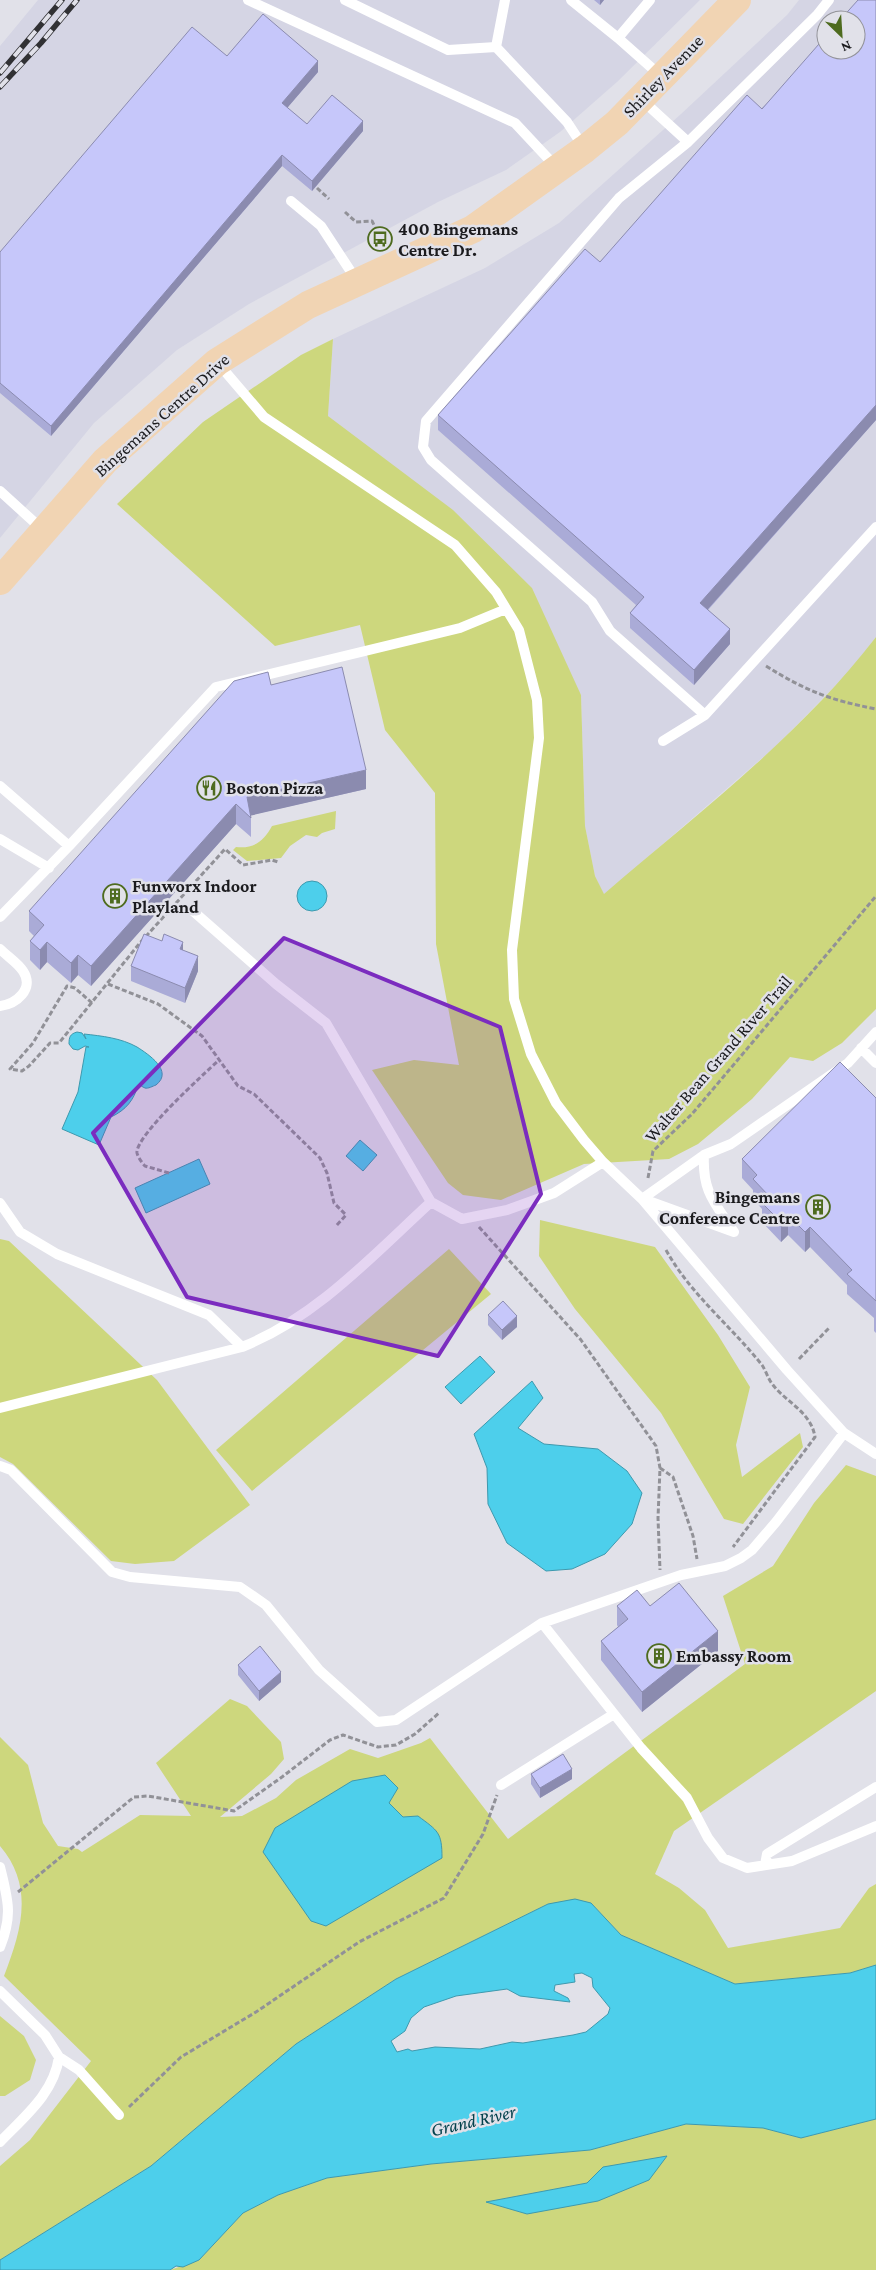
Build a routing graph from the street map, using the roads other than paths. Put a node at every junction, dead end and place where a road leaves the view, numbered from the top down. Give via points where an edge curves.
1 (248, 0) edge
2 (506, 0) edge
3 (571, 0) edge
4 (650, 0) edge
5 (737, 0) edge
6 (829, 0) edge
7 (350, 1) edge
8 (618, 38) junction
9 (496, 47) junction
10 (662, 77) junction
11 (641, 99) junction
12 (688, 142) junction
13 (584, 149) junction
14 (558, 168) junction
15 (291, 201) dead end
16 (357, 282) junction
17 (217, 362) junction
18 (0, 491) edge
19 (876, 527) edge
20 (44, 531) junction
21 (0, 581) edge
22 (506, 609) junction
23 (705, 715) junction
24 (663, 740) dead end
25 (0, 786) edge
26 (0, 839) edge
27 (69, 846) junction
28 (49, 868) junction
29 (193, 911) dead end
30 (0, 917) edge
31 (0, 950) edge
32 (0, 1006) edge
33 (876, 1032) edge
34 (861, 1048) junction
35 (876, 1063) edge
36 (704, 1155) junction
37 (603, 1162) junction
38 (642, 1199) junction
39 (431, 1202) junction
40 (0, 1203) edge
41 (242, 1347) junction
42 (0, 1408) edge
43 (844, 1433) junction
44 (876, 1454) edge
45 (0, 1466) edge
46 (542, 1622) junction
47 (614, 1714) junction
48 (501, 1785) road end
49 (876, 1787) edge
50 (876, 1826) edge
51 (765, 1865) junction
52 (0, 1868) edge
53 (0, 1947) edge
54 (0, 1991) edge
55 (59, 2057) junction
56 (119, 2116) road end
57 (0, 2142) edge

1 - 14 lane via 515,123
2 - 9 lane
3 - 8 lane
4 - 8 lane
5 - 10 main road, Shirley Avenue
6 - 12 lane
7 - 9 lane via 448,50
8 - 10 lane
9 - 13 lane via 567,122
10 - 11 main road, Shirley Avenue
11 - 12 lane
11 - 13 main road, Shirley Avenue
12 - 23 lane via 619,198 426,421 423,446 431,460 592,602 610,631
13 - 14 main road, Bingemans Centre Drive
14 - 16 main road, Bingemans Centre Drive via 473,229
15 - 16 lane via 321,226
16 - 17 main road, Bingemans Centre Drive via 308,305
17 - 20 main road, Bingemans Centre Drive via 105,461
17 - 22 lane via 264,417 455,545 496,592
18 - 20 lane
19 - 23 lane
20 - 21 main road, Bingemans Centre Drive
22 - 27 lane via 460,628 216,687
22 - 37 lane via 519,630 537,700 539,738 512,950 514,999 531,1054 556,1103
23 - 24 lane
25 - 27 lane
26 - 28 lane
27 - 28 lane
28 - 30 lane
29 - 39 lane via 326,1024
31 - 32 lane via 23,970 27,979 26,989 20,997 12,1004
33 - 34 lane
34 - 35 lane
34 - 36 lane via 848,1063 731,1144
36 - 38 lane
36 - 38 lane via 703,1175 709,1194 734,1232
37 - 38 lane
37 - 39 lane via 554,1193 507,1210 462,1219
38 - 43 lane
39 - 41 lane via 321,1302 270,1336
40 - 41 lane via 20,1232 57,1254 208,1315
41 - 42 lane
43 - 44 lane
43 - 46 lane via 752,1550 725,1566 661,1582
45 - 46 lane via 11,1470 112,1572 130,1577 240,1587 266,1604 319,1670 376,1722 396,1720
46 - 47 lane
47 - 48 lane
47 - 51 lane via 687,1798 708,1838 723,1858 747,1868
49 - 51 lane via 767,1854
50 - 51 lane via 792,1861
52 - 53 lane via 8,1900 7,1929
54 - 55 lane via 45,2035
55 - 56 lane via 79,2070
55 - 57 lane via 53,2081 44,2094

